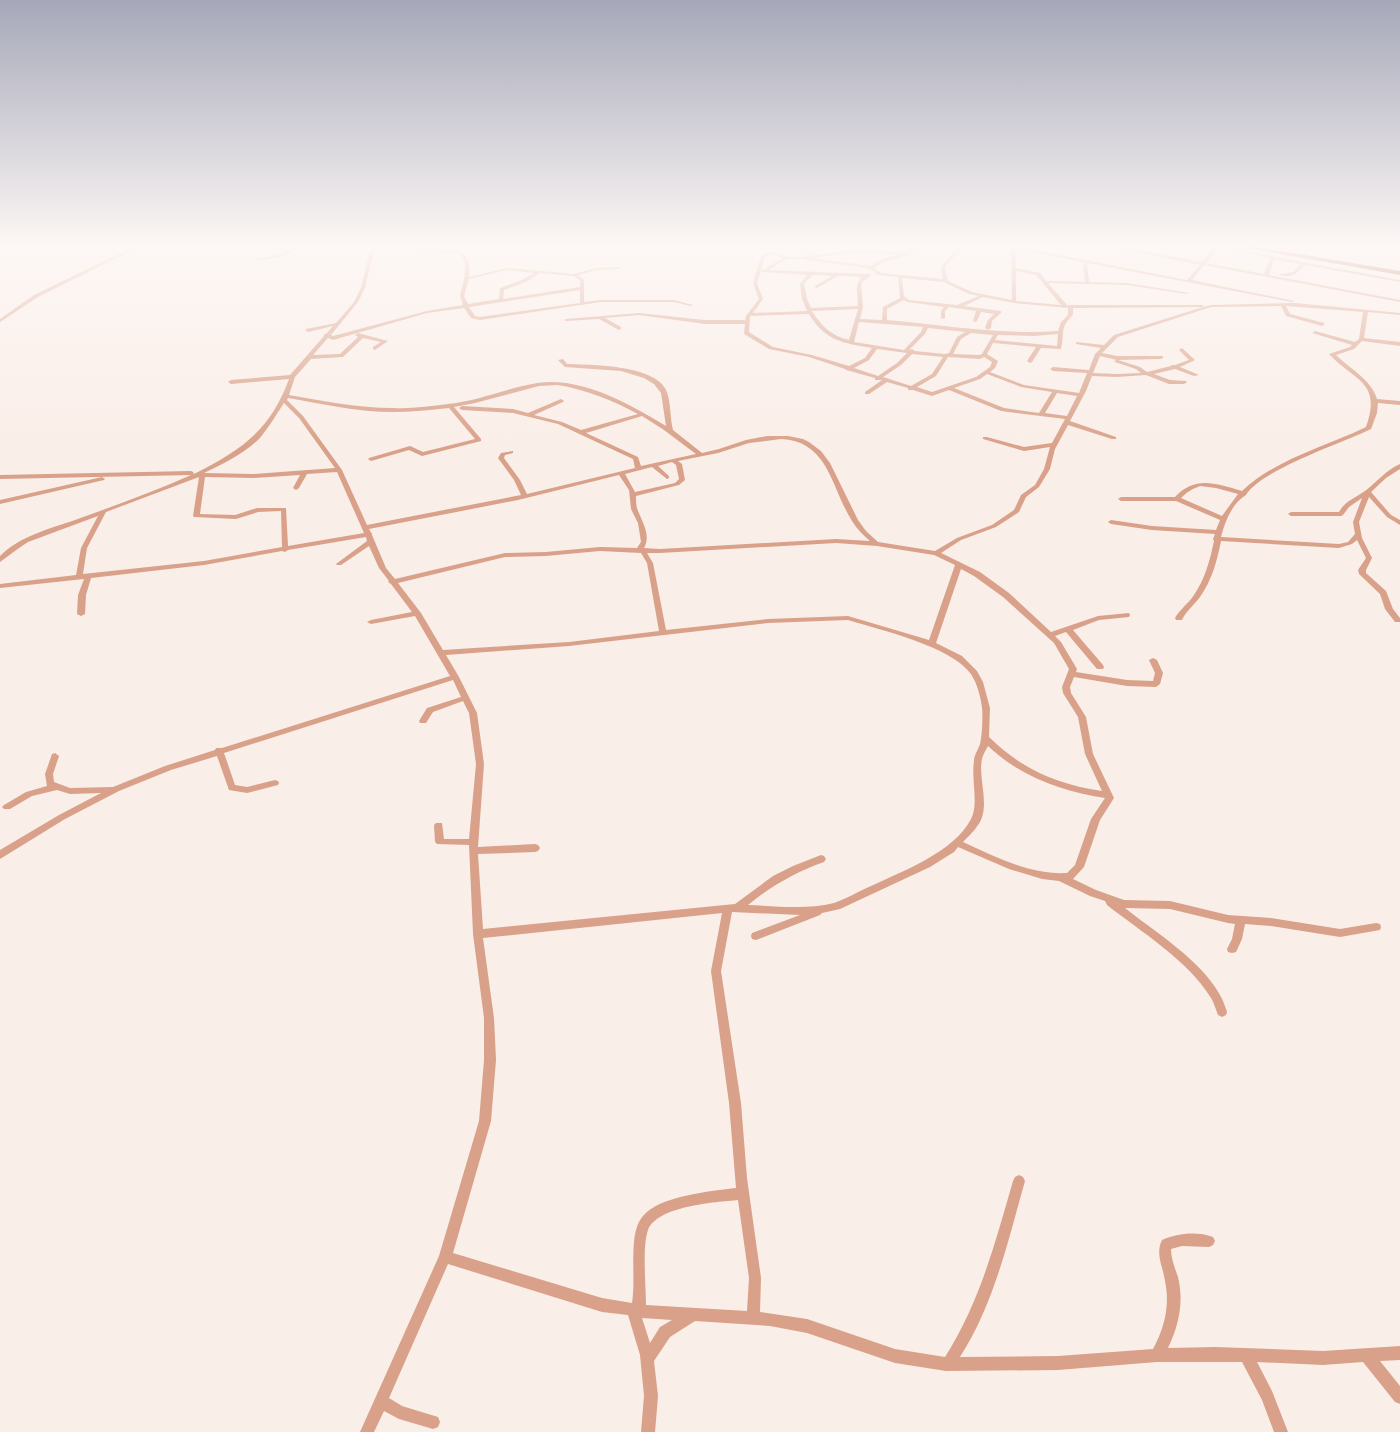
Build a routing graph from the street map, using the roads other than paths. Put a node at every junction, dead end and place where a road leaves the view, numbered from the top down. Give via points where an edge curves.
1 (346, 313) edge
2 (422, 313) edge
3 (470, 313) edge
4 (519, 313) edge
5 (570, 313) edge
6 (590, 313) edge
7 (609, 313) edge
8 (782, 313) edge
9 (812, 313) edge
10 (859, 313) edge
11 (885, 313) edge
12 (943, 313) edge
13 (978, 313) edge
14 (997, 313) edge
15 (1070, 313) edge
16 (1187, 313) edge
17 (1287, 313) edge
18 (1365, 313) edge
19 (623, 315) junction
20 (749, 315) joint
21 (601, 318) junction
22 (943, 318) dead end
23 (566, 320) dead end
24 (857, 320) junction
25 (338, 321) junction
26 (884, 321) junction
27 (975, 321) dead end
28 (746, 322) junction
29 (1322, 324) dead end
30 (927, 325) junction
31 (619, 328) dead end
32 (988, 328) dead end
33 (308, 330) dead end
34 (971, 331) junction
35 (1059, 332) junction
36 (346, 333) junction
37 (996, 333) junction
38 (1315, 333) dead end
39 (326, 335) junction
40 (362, 336) junction
41 (991, 341) junction
42 (1359, 341) junction
43 (851, 342) junction
44 (1078, 343) dead end
45 (1400, 344) edge
46 (877, 346) junction
47 (1039, 347) junction
48 (1104, 347) junction
49 (375, 348) dead end
50 (909, 350) junction
51 (1182, 350) dead end
52 (948, 354) junction
53 (1098, 354) junction
54 (984, 355) junction
55 (308, 357) junction
56 (1161, 357) dead end
57 (1114, 358) junction
58 (561, 360) dead end
59 (1030, 361) dead end
60 (1173, 366) junction
61 (848, 369) junction
62 (1053, 369) dead end
63 (652, 371) dead end
64 (986, 372) junction
65 (1091, 373) junction
66 (1148, 374) junction
67 (1196, 375) dead end
68 (292, 377) junction
69 (877, 379) junction
70 (652, 381) junction
71 (885, 381) junction
72 (231, 382) dead end
73 (1184, 382) dead end
74 (910, 389) junction
75 (951, 389) junction
76 (1054, 391) junction
77 (867, 393) dead end
78 (1080, 395) junction
79 (285, 398) junction
80 (561, 401) dead end
81 (1376, 401) junction
82 (1400, 403) edge
83 (442, 406) junction
84 (450, 407) junction
85 (1042, 413) junction
86 (528, 415) junction
87 (640, 415) junction
88 (1067, 420) junction
89 (551, 421) junction
90 (554, 429) dead end
91 (581, 432) junction
92 (670, 432) junction
93 (985, 438) dead end
94 (1114, 438) dead end
95 (1053, 445) junction
96 (511, 452) dead end
97 (699, 453) junction
98 (371, 459) dead end
99 (672, 460) junction
100 (653, 465) junction
101 (1400, 466) edge
102 (638, 469) junction
103 (339, 470) junction
104 (304, 473) junction
105 (621, 473) junction
106 (198, 474) junction
107 (114, 476) junction
108 (0, 477) edge
109 (667, 477) dead end
110 (296, 488) dead end
111 (1368, 492) junction
112 (1244, 494) junction
113 (633, 495) junction
114 (525, 496) junction
115 (1121, 499) dead end
116 (1177, 499) junction
117 (0, 502) edge
118 (104, 510) junction
119 (1291, 514) dead end
120 (1223, 519) junction
121 (1111, 522) dead end
122 (1400, 523) edge
123 (369, 534) junction
124 (1217, 535) junction
125 (1358, 535) junction
126 (877, 544) junction
127 (285, 550) junction
128 (641, 551) junction
129 (936, 553) junction
130 (0, 560) edge
131 (339, 564) dead end
132 (958, 564) junction
133 (83, 578) junction
134 (392, 582) junction
135 (0, 586) edge
136 (417, 613) junction
137 (81, 614) dead end
138 (1126, 615) dead end
139 (1179, 618) dead end
140 (1398, 620) dead end
141 (371, 622) dead end
142 (1068, 629) junction
143 (663, 633) junction
144 (1050, 635) junction
145 (932, 644) junction
146 (442, 653) junction
147 (1153, 660) dead end
148 (1100, 667) dead end
149 (1072, 674) junction
150 (455, 676) junction
151 (465, 698) junction
152 (423, 721) dead end
153 (985, 738) junction
154 (219, 750) junction
155 (55, 756) dead end
156 (275, 783) dead end
157 (55, 787) junction
158 (116, 789) junction
159 (1110, 796) junction
160 (7, 807) dead end
161 (438, 825) dead end
162 (957, 843) junction
163 (473, 847) junction
164 (535, 848) dead end
165 (0, 855) edge
166 (821, 859) dead end
167 (1061, 878) junction
168 (1105, 898) junction
169 (733, 908) junction
170 (820, 910) junction
171 (1241, 921) junction
172 (1376, 927) dead end
173 (478, 934) junction
174 (756, 936) dead end
175 (1232, 950) dead end
176 (1222, 1012) dead end
177 (1019, 1181) dead end
178 (743, 1193) junction
179 (1209, 1241) dead end
180 (445, 1257) junction
181 (636, 1310) junction
182 (693, 1315) junction
183 (753, 1318) junction
184 (1400, 1353) edge
185 (1157, 1355) junction
186 (1366, 1355) junction
187 (1246, 1356) junction
188 (648, 1359) junction
189 (948, 1364) junction
190 (1400, 1397) edge
191 (381, 1401) junction
192 (433, 1422) dead end
193 (367, 1432) edge
194 (648, 1432) edge
195 (1281, 1432) edge

1 - 25 street
2 - 36 street
3 - 4 street via 480,319
5 - 6 street
7 - 19 street
8 - 20 street
9 - 43 street via 830,334
10 - 24 street
11 - 26 street
12 - 22 street
13 - 27 street
14 - 32 street
15 - 35 street
16 - 48 street via 1135,328 1111,339
17 - 29 street
18 - 42 street
19 - 21 street
19 - 28 street
20 - 28 street
21 - 23 street
21 - 31 street
24 - 26 street
24 - 43 street
25 - 33 street via 330,327
25 - 39 street
26 - 30 street
28 - 61 street via 746,333 771,348
30 - 34 street
30 - 50 street
34 - 37 street
34 - 52 street via 959,338
35 - 37 street
35 - 47 street via 1059,348
36 - 39 street via 333,338
36 - 40 street
37 - 41 street
38 - 42 street
39 - 55 street
40 - 49 street via 385,341
40 - 55 street via 341,356
41 - 47 street
41 - 54 street
42 - 45 street
42 - 81 street via 1333,356 1362,379
43 - 46 street
44 - 48 street
46 - 50 street
46 - 61 street via 867,359
47 - 59 street
48 - 53 street
50 - 52 street
50 - 69 street via 899,364
51 - 60 street via 1192,360
52 - 54 street
52 - 74 street via 934,375
53 - 57 street
53 - 65 street
54 - 64 street via 995,361
55 - 68 street
56 - 57 street
57 - 66 street
58 - 70 street via 565,365 620,369
60 - 66 street
60 - 67 street
61 - 69 street
62 - 65 street
63 - 70 street
64 - 75 street
64 - 76 street via 1023,386
65 - 66 street
65 - 78 street
66 - 73 street via 1169,382
68 - 72 street
68 - 79 street
69 - 71 street
70 - 92 street via 665,394
71 - 74 street
71 - 77 street
74 - 75 street via 932,394
75 - 85 street via 1003,410
76 - 78 street
76 - 85 street
78 - 88 street
79 - 83 street via 387,410
79 - 103 street
79 - 106 street via 253,441
80 - 86 street
81 - 82 street
81 - 112 street via 1368,428 1273,471
83 - 84 street
83 - 87 street via 555,384 603,396
84 - 86 street
84 - 98 street via 479,440 421,454 410,448
85 - 88 street
86 - 89 street
87 - 91 street
87 - 92 street
88 - 94 street
88 - 95 street
89 - 90 street
89 - 91 street
91 - 102 street via 636,458
92 - 97 street
93 - 95 street via 1024,450
95 - 129 street via 1047,469 1037,486 1023,496 1013,515
96 - 114 street via 501,458
97 - 99 street
97 - 126 street via 713,453 766,438 792,437 807,443 822,455 856,526
99 - 100 street
99 - 113 street via 679,464 682,480
100 - 102 street
100 - 109 street
101 - 111 street via 1384,474
102 - 105 street
103 - 104 street
103 - 123 street
104 - 106 street
104 - 110 street
105 - 113 street
105 - 114 street
106 - 107 street
106 - 118 street
106 - 127 street via 196,516 236,517 257,510 284,509
107 - 108 street
107 - 117 street
111 - 119 street via 1348,503 1341,514
111 - 122 street
111 - 125 street via 1356,522
112 - 116 street via 1200,483 1188,487
112 - 120 street
113 - 128 street via 644,539
114 - 123 street
115 - 116 street
116 - 120 street
118 - 130 street via 22,544
118 - 133 street via 84,548
120 - 124 street
121 - 124 street
123 - 127 street
123 - 131 street
123 - 134 street
124 - 125 street via 1339,546
124 - 139 street via 1210,572
125 - 140 street via 1369,558 1363,574 1383,593
126 - 128 street via 836,541
126 - 129 street
127 - 133 street
128 - 134 street via 600,549 490,556
128 - 143 street via 650,563
129 - 132 street
132 - 144 street via 1006,595
132 - 145 street
133 - 135 street
133 - 137 street
134 - 136 street
136 - 141 street
136 - 146 street
138 - 142 street via 1098,618
142 - 144 street
142 - 148 street
143 - 145 street via 768,621 848,618
143 - 146 street
144 - 149 street via 1065,654
145 - 153 street via 973,671 986,708
146 - 150 street
147 - 149 street via 1159,673 1156,684
149 - 159 street via 1067,693 1082,717 1089,754
150 - 151 street
150 - 154 street
151 - 152 street via 430,710
151 - 163 street via 473,713 480,764
153 - 159 street via 1003,758 1031,775
153 - 162 street via 978,759 977,818
154 - 156 street via 232,788 247,790
154 - 158 street
155 - 157 street via 48,781
157 - 158 street via 70,791
157 - 160 street via 29,794
158 - 165 street
159 - 167 street via 1096,819 1079,867 1069,877
161 - 163 street via 443,844
162 - 167 street via 1022,869
162 - 170 street via 908,874
163 - 164 street
163 - 173 street
166 - 169 street via 767,883
167 - 168 street
168 - 171 street via 1124,904 1188,908
168 - 176 street via 1147,928 1205,982
169 - 170 street
169 - 173 street
169 - 178 street via 716,971
170 - 174 street
171 - 172 street via 1340,933
171 - 175 street
173 - 180 street via 489,1018 485,1121
177 - 189 street via 992,1275 964,1342
178 - 181 street via 693,1200 647,1218 641,1232
178 - 183 street via 755,1278
179 - 185 street via 1166,1244 1174,1315 1171,1330
180 - 181 street via 552,1292
180 - 191 street
181 - 182 street
181 - 188 street
182 - 183 street
182 - 188 street via 665,1332
183 - 189 street via 807,1326 895,1356
184 - 186 street
185 - 187 street
185 - 189 street via 1058,1363
186 - 187 street
186 - 190 street
187 - 195 street
188 - 194 street
191 - 192 street via 399,1412
191 - 193 street

